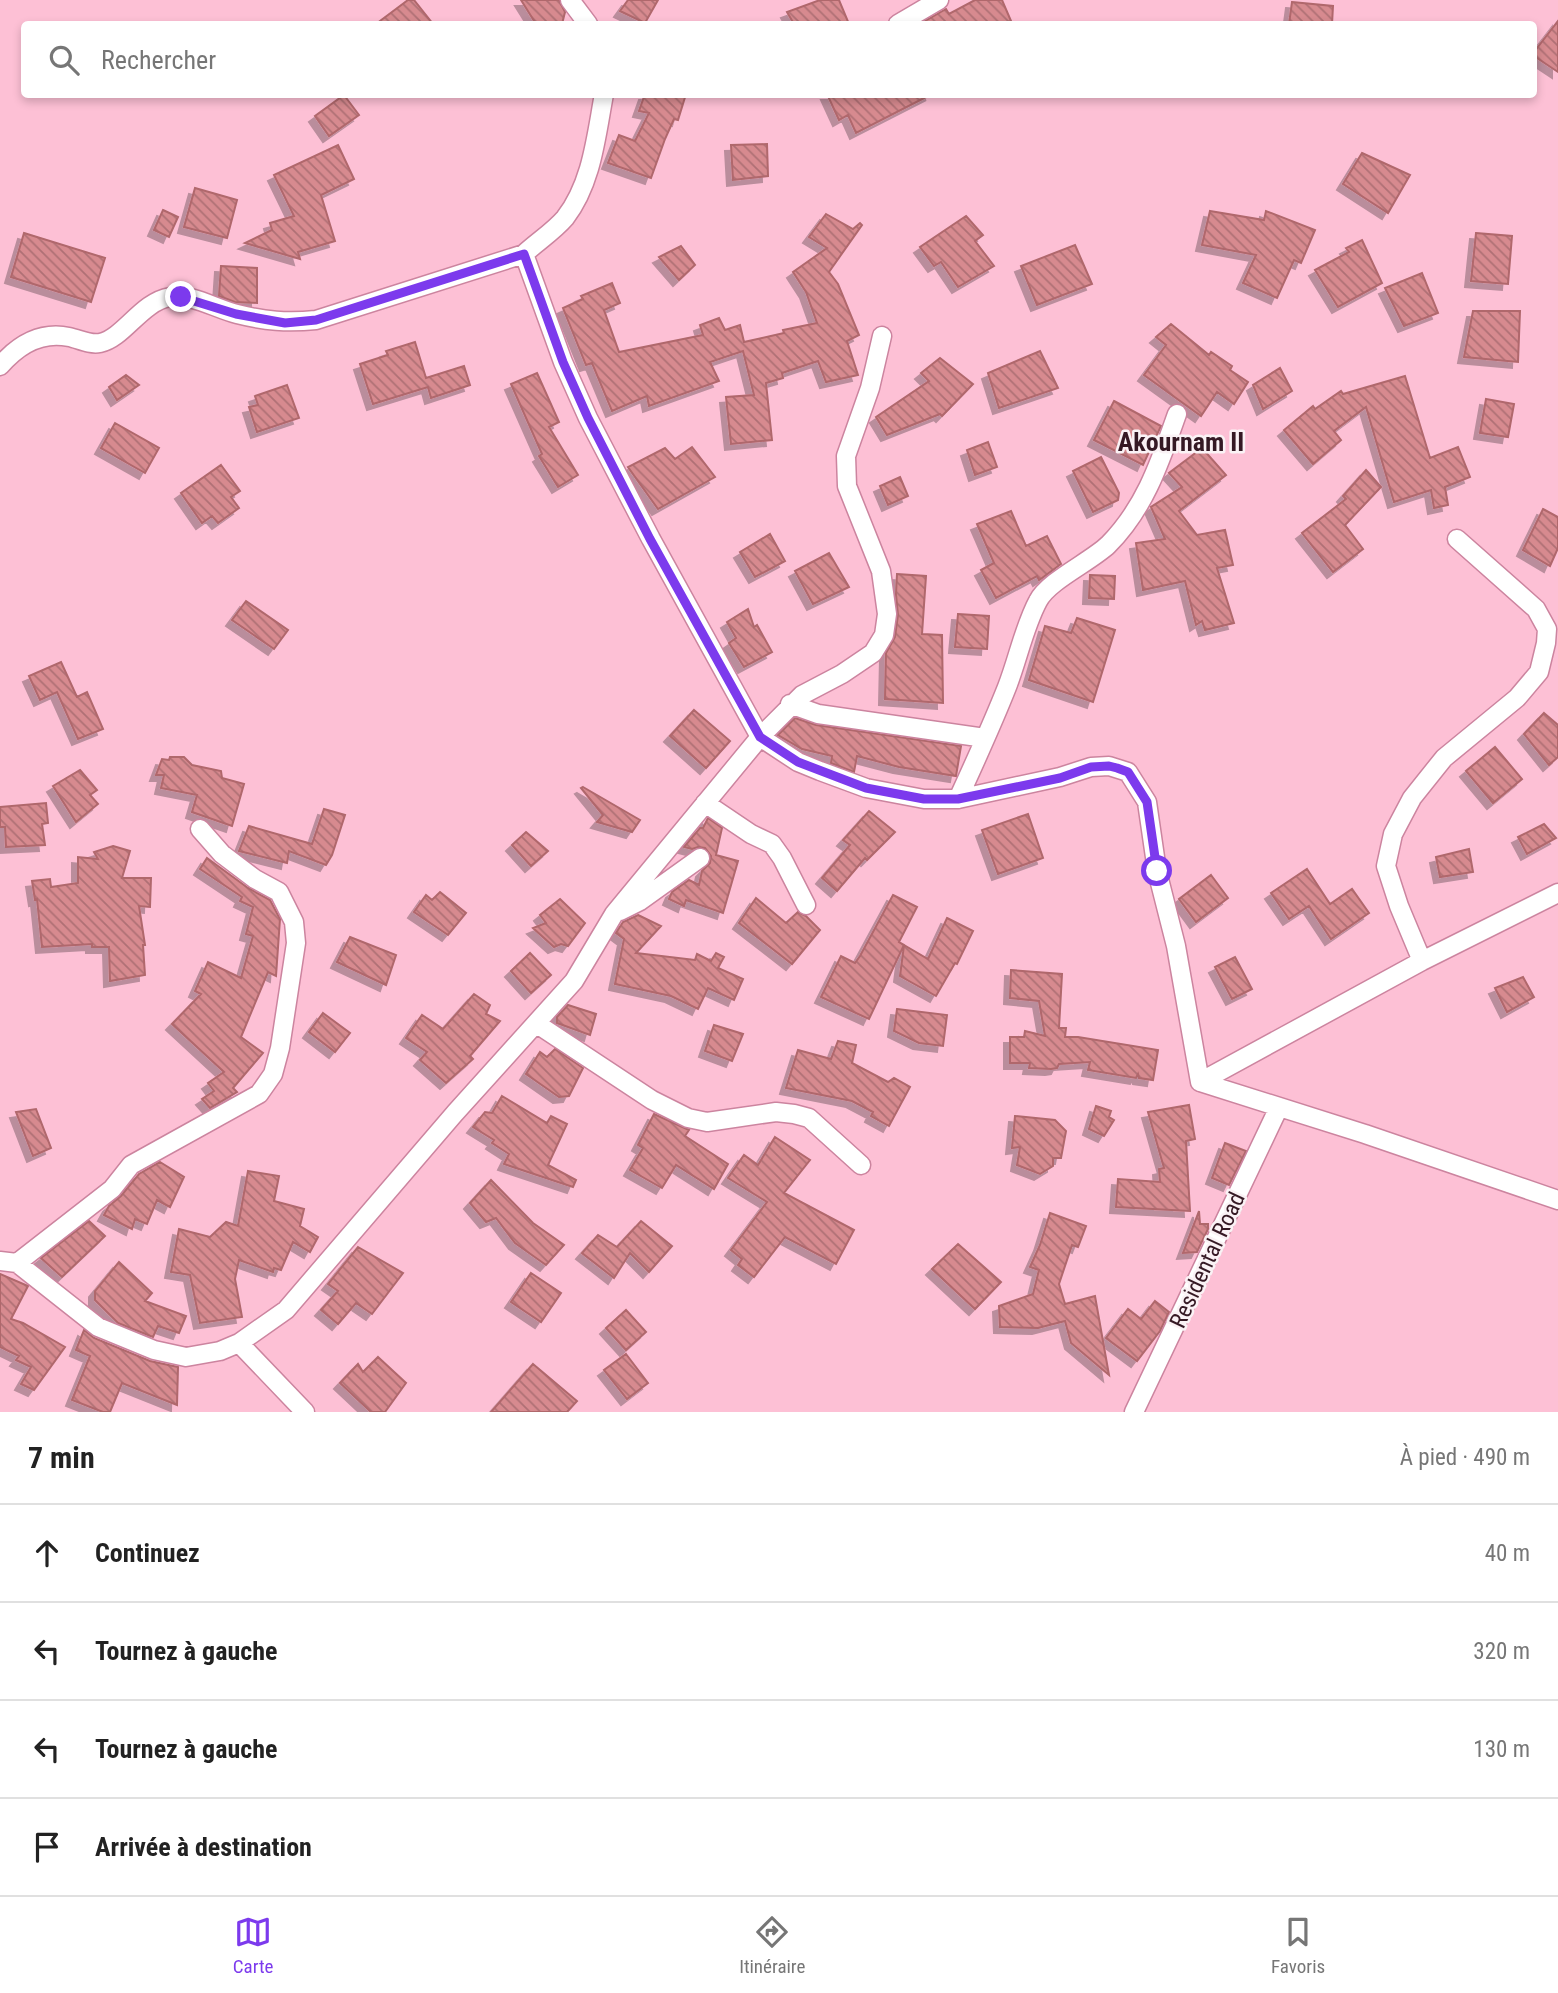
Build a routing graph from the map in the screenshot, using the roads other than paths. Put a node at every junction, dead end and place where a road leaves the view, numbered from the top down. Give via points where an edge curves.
1 (570, 0) edge
2 (939, 0) edge
3 (586, 21) edge
4 (903, 21) edge
5 (603, 98) edge
6 (524, 254) junction
7 (882, 336) dead end
8 (0, 366) edge
9 (1177, 414) dead end
10 (1457, 539) dead end
11 (790, 704) junction
12 (760, 737) junction
13 (985, 738) junction
14 (958, 799) junction
15 (705, 803) junction
16 (200, 829) dead end
17 (700, 858) dead end
18 (1558, 893) edge
19 (806, 905) dead end
20 (614, 914) junction
21 (1422, 961) junction
22 (537, 1024) junction
23 (1200, 1082) junction
24 (1279, 1107) junction
25 (861, 1166) dead end
26 (1558, 1200) edge
27 (9, 1262) edge
28 (239, 1343) junction
29 (305, 1412) edge
30 (1134, 1412) edge

1 - 3 street
2 - 4 street
5 - 6 street via 582,192 563,220
6 - 8 street via 316,320 285,323 170,297 153,303 107,341 97,344 40,335
6 - 12 street via 588,418
7 - 11 street via 846,456 847,486 881,571 887,614 884,635 873,653
9 - 13 street via 1156,471 1126,526 1038,600
10 - 21 street via 1536,609 1547,629 1546,643 1539,672 1517,698 1444,758 1412,798 1394,834 1386,866
11 - 12 street
11 - 13 street via 818,714
12 - 14 street via 798,762 866,788 924,799
12 - 15 street
13 - 14 street
14 - 23 street via 1091,767 1128,772 1147,802
15 - 19 street via 772,844
15 - 20 street
16 - 27 street via 222,854 279,892 294,922 296,943 274,1073 259,1094 131,1165 112,1189
17 - 20 street
18 - 21 street
20 - 22 street via 574,981
21 - 23 street
22 - 25 street via 652,1100 688,1118 707,1122 776,1112 809,1118
22 - 28 street via 286,1310
23 - 24 street
24 - 26 street
24 - 30 street, Residental Road
27 - 28 street via 98,1326 154,1350 186,1357
28 - 29 street

